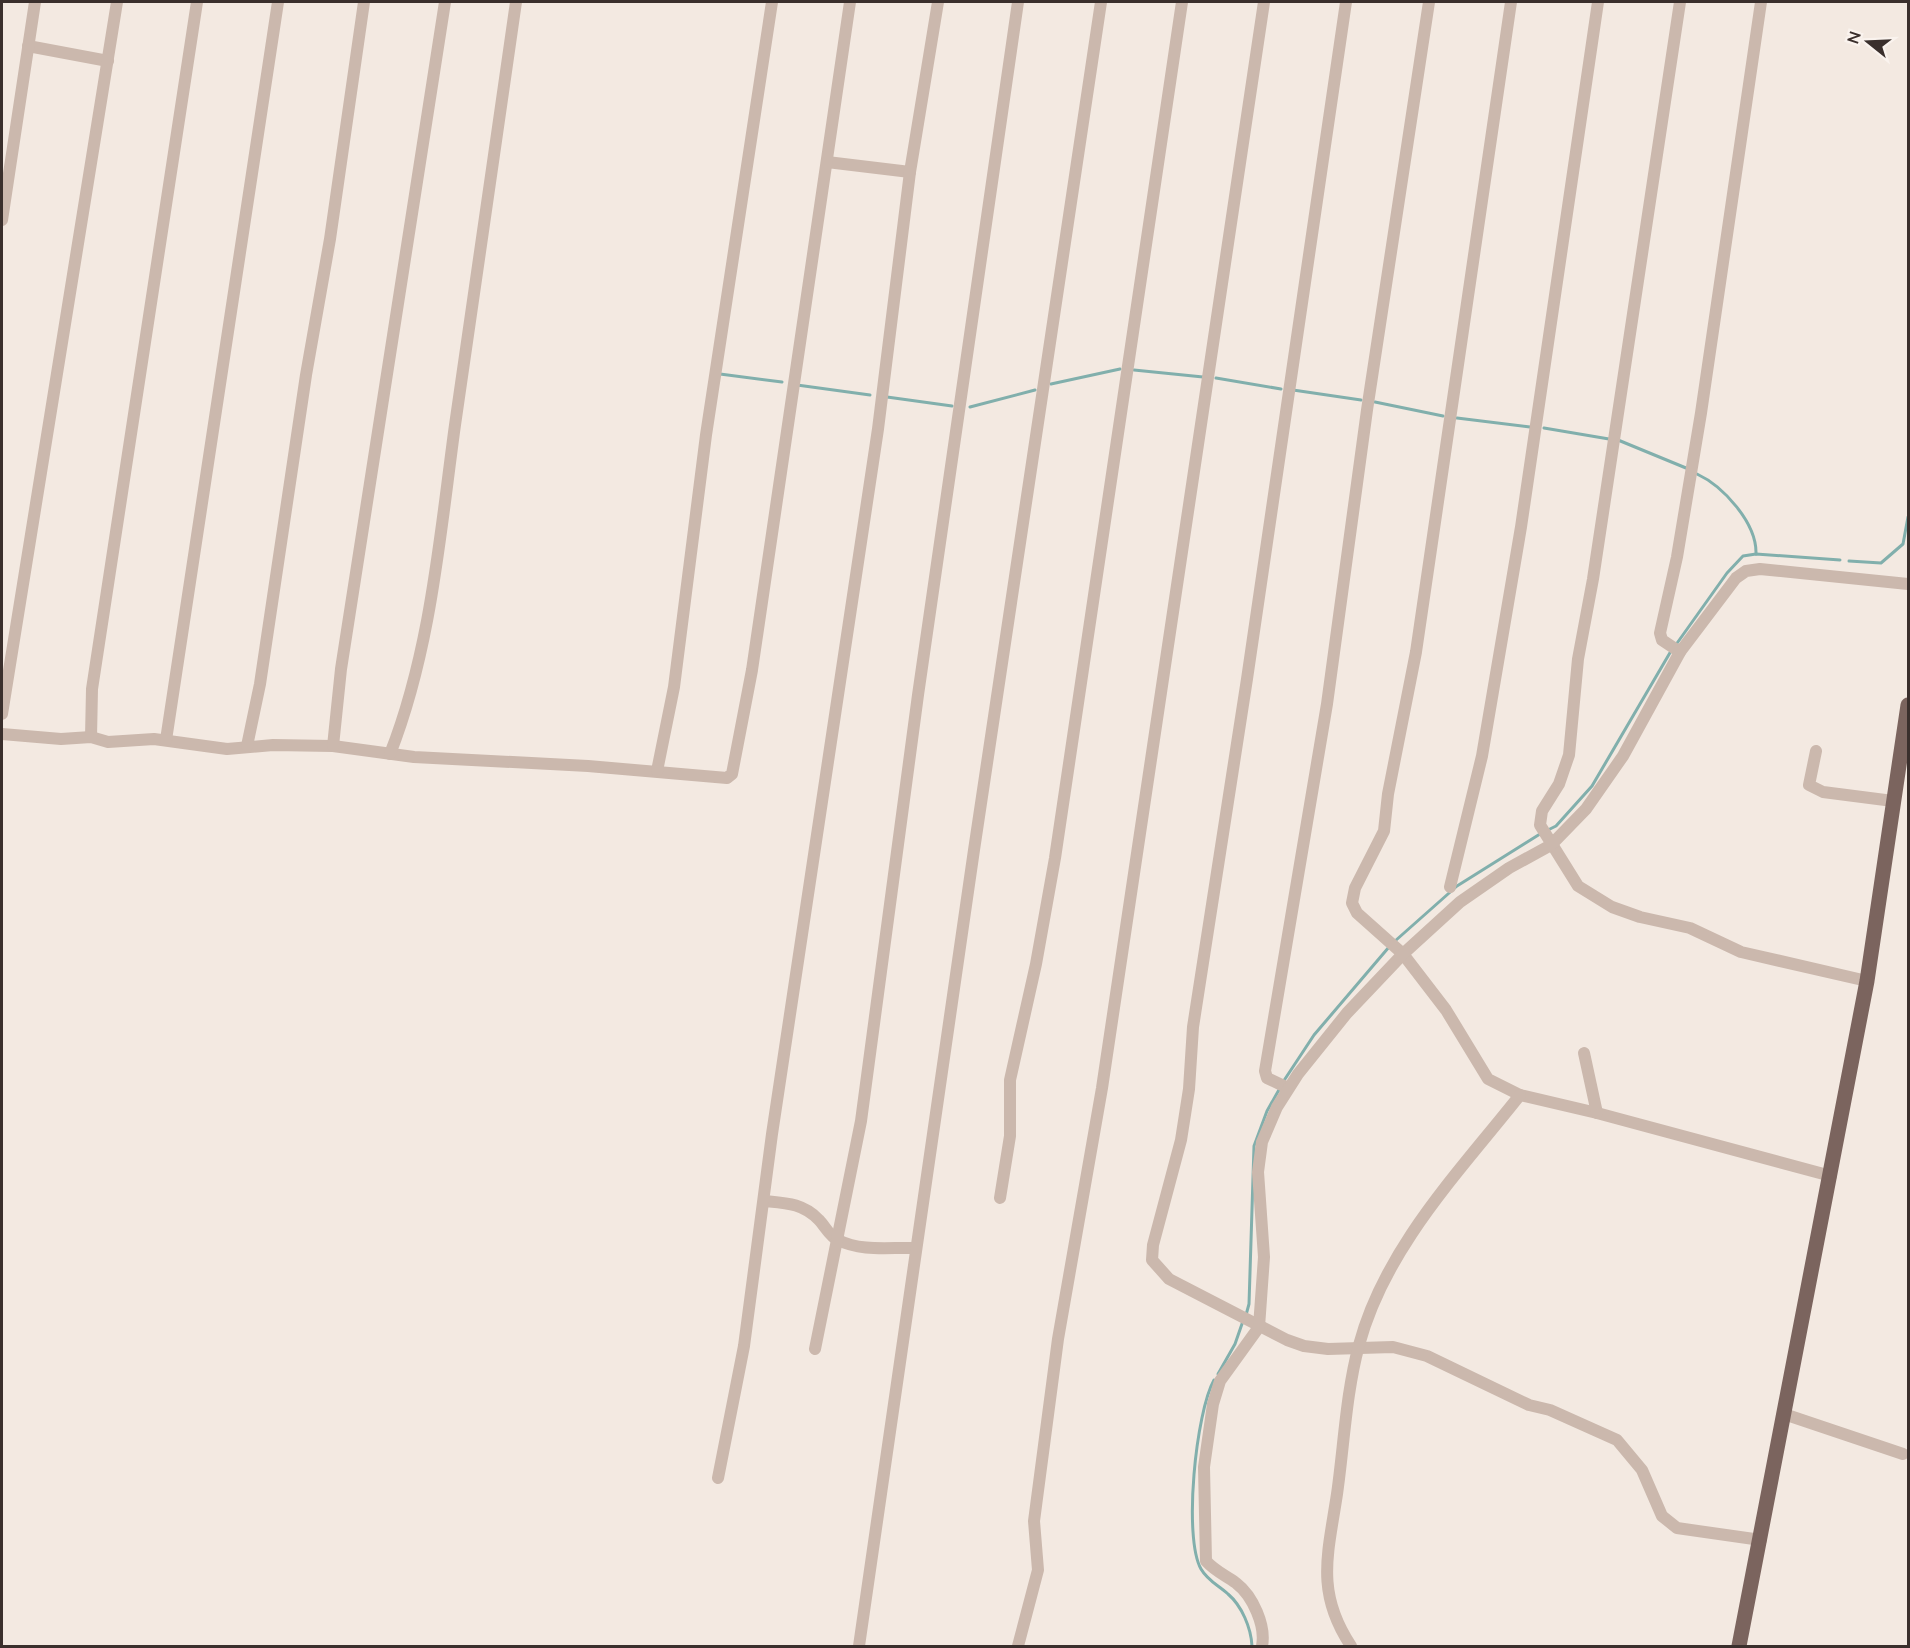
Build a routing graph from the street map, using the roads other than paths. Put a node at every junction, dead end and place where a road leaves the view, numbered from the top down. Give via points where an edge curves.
1 (35, 2) edge
2 (117, 2) edge
3 (197, 2) edge
4 (278, 2) edge
5 (364, 2) edge
6 (445, 2) edge
7 (516, 2) edge
8 (772, 2) edge
9 (850, 2) edge
10 (938, 2) edge
11 (1018, 2) edge
12 (1101, 2) edge
13 (1182, 2) edge
14 (1264, 2) edge
15 (1346, 2) edge
16 (1429, 2) edge
17 (1511, 2) edge
18 (1598, 2) edge
19 (1680, 2) edge
20 (1761, 2) edge
21 (28, 46) junction
22 (108, 61) junction
23 (827, 162) junction
24 (910, 172) junction
25 (2, 220) edge
26 (1908, 584) edge
27 (1675, 649) junction
28 (1908, 705) edge
29 (2, 714) edge
30 (2, 734) edge
31 (92, 737) junction
32 (166, 740) junction
33 (247, 746) junction
34 (333, 746) junction
35 (1816, 751) dead end
36 (390, 754) junction
37 (657, 771) junction
38 (1903, 779) edge
39 (1893, 801) junction
40 (1546, 838) junction
41 (1450, 887) dead end
42 (1403, 954) junction
43 (1868, 981) junction
44 (1584, 1053) dead end
45 (1282, 1086) junction
46 (1520, 1095) junction
47 (1598, 1113) junction
48 (1831, 1176) junction
49 (1000, 1198) dead end
50 (764, 1201) junction
51 (836, 1240) junction
52 (916, 1248) junction
53 (1249, 1322) junction
54 (1358, 1348) junction
55 (815, 1349) dead end
56 (1784, 1414) junction
57 (1903, 1454) dead end
58 (718, 1478) dead end
59 (1761, 1540) junction
60 (859, 1647) edge
61 (1018, 1647) edge
62 (1262, 1647) edge
63 (1351, 1647) edge
64 (1739, 1647) edge

1 - 21 street
2 - 22 street
3 - 31 street via 92,689
4 - 32 street
5 - 33 street via 330,239
6 - 34 street via 341,669
7 - 36 street via 420,655
8 - 37 street via 706,435 674,687
9 - 23 street
10 - 24 street
11 - 51 street via 861,1121
12 - 52 street
13 - 49 street via 1058,834 1036,964 1010,1080 1010,1136
14 - 61 street via 1106,1066 1058,1339 1034,1521 1038,1570
15 - 53 street via 1193,1027 1189,1089 1181,1140 1153,1245 1152,1260 1169,1279
16 - 45 street via 1366,410 1327,704 1265,1071 1267,1078
17 - 42 street via 1416,652 1384,831 1355,888 1352,903 1357,913
18 - 41 street via 1521,527 1482,756
19 - 40 street via 1583,624 1569,755 1559,784 1539,819
20 - 27 street via 1701,413 1660,633 1662,640
21 - 22 street
21 - 25 street
22 - 29 street
23 - 24 street
23 - 37 street via 751,680 732,774 727,778
24 - 50 street via 878,429
26 - 27 street via 1760,568 1746,571
27 - 40 street via 1604,788 1567,831
28 - 38 main road
30 - 31 street via 61,739
31 - 32 street via 108,742
32 - 33 street via 227,749
33 - 34 street
34 - 36 street
35 - 39 street via 1809,785 1823,792
36 - 37 street
38 - 39 main road
39 - 43 main road
40 - 42 street via 1460,902
40 - 43 street via 1578,886 1612,907 1690,928 1741,952
42 - 45 street
42 - 46 street via 1446,1010 1480,1071
43 - 48 main road
44 - 47 street
45 - 53 street via 1262,1142 1258,1172 1264,1257
46 - 47 street
46 - 54 street via 1401,1250 1375,1298
47 - 48 street
48 - 56 main road
50 - 51 street via 795,1203 818,1219
50 - 58 street via 744,1346
51 - 52 street via 865,1248
51 - 55 street
52 - 60 street
53 - 54 street via 1304,1346
53 - 62 street via 1213,1404 1204,1467 1206,1561 1236,1583 1251,1603 1262,1628
54 - 59 street via 1412,1351 1529,1405 1600,1431 1628,1451 1642,1470 1662,1516 1677,1527
54 - 63 street via 1326,1565 1330,1609
56 - 57 street
56 - 59 main road
59 - 64 main road

